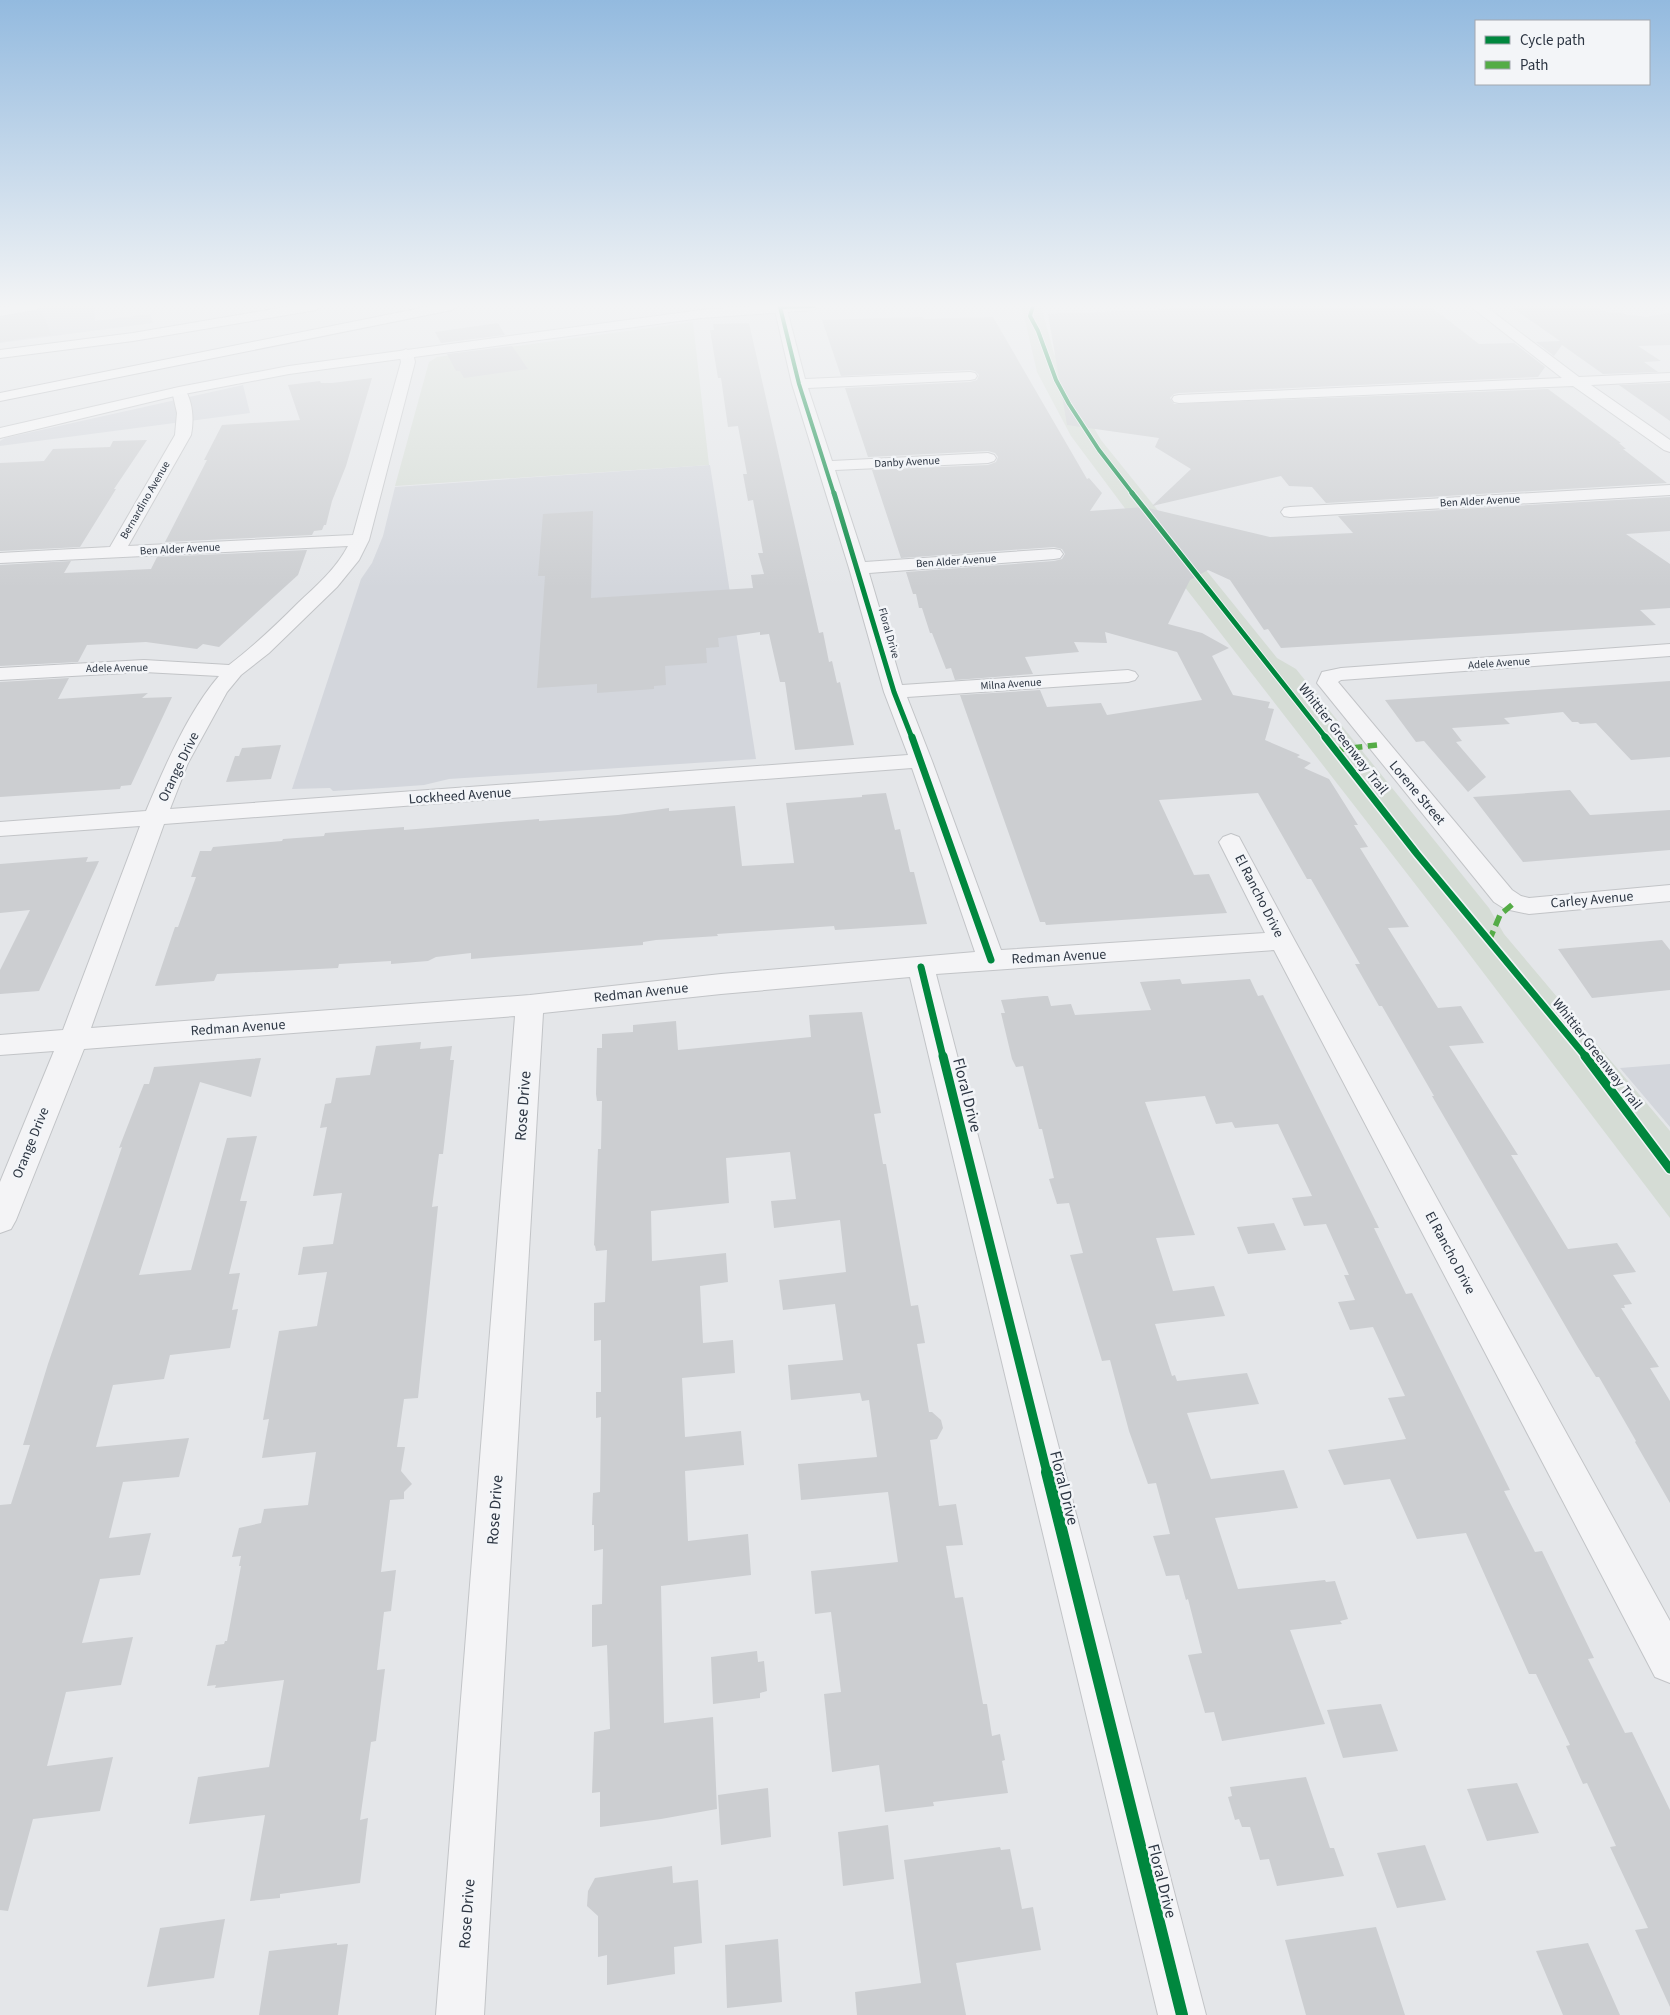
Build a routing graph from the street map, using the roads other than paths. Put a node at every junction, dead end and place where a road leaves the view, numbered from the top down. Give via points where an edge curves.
1 (37, 400) edge
2 (141, 400) edge
3 (183, 400) edge
4 (398, 400) edge
5 (805, 400) edge
6 (1603, 400) edge
7 (0, 409) edge
8 (0, 433) edge
9 (1670, 447) edge
10 (988, 458) dead end
11 (826, 466) junction
12 (1670, 490) edge
13 (1290, 512) dead end
14 (360, 540) junction
15 (116, 552) junction
16 (1054, 554) dead end
17 (0, 558) edge
18 (858, 568) junction
19 (1670, 650) edge
20 (234, 671) junction
21 (0, 674) edge
22 (1128, 676) dead end
23 (1329, 676) joint
24 (894, 692) junction
25 (920, 761) junction
26 (154, 819) junction
27 (0, 829) edge
28 (1231, 842) dead end
29 (1670, 893) edge
30 (1514, 903) joint
31 (1282, 941) junction
32 (991, 960) junction
33 (921, 967) junction
34 (530, 1005) junction
35 (73, 1040) junction
36 (0, 1045) edge
37 (0, 1220) edge
38 (1670, 1662) edge
39 (460, 2015) edge
40 (1182, 2015) edge

1 - 7 main road
2 - 8 main road
3 - 15 street, Bernardino Avenue via 186,426 183,435
4 - 14 street, Orange Drive
5 - 11 street, Floral Drive
6 - 9 street
10 - 11 street, Danby Avenue
11 - 18 street, Floral Drive
12 - 13 street, Ben Alder Avenue
14 - 15 street, Ben Alder Avenue
14 - 20 street, Orange Drive via 350,560 330,583 262,649
15 - 17 street, Ben Alder Avenue
16 - 18 street, Ben Alder Avenue
18 - 24 street, Floral Drive
19 - 23 street, Adele Avenue
20 - 21 street, Adele Avenue via 135,666
20 - 26 street, Orange Drive via 218,690 177,763
22 - 24 street, Milna Avenue
23 - 30 street, Lorene Street via 1328,684 1377,745 1502,896
24 - 25 street, Floral Drive
25 - 26 street, Lockheed Avenue
25 - 32 street, Floral Drive
26 - 27 street, Lockheed Avenue
26 - 35 street, Orange Drive
28 - 31 street, El Rancho Drive
29 - 30 street, Carley Avenue via 1529,906
31 - 32 street, Redman Avenue
31 - 38 street, El Rancho Drive
32 - 33 street, Redman Avenue
33 - 34 street, Redman Avenue
33 - 40 street, Floral Drive
34 - 35 street, Redman Avenue
34 - 39 street, Rose Drive
35 - 36 street, Redman Avenue
35 - 37 street, Orange Drive

